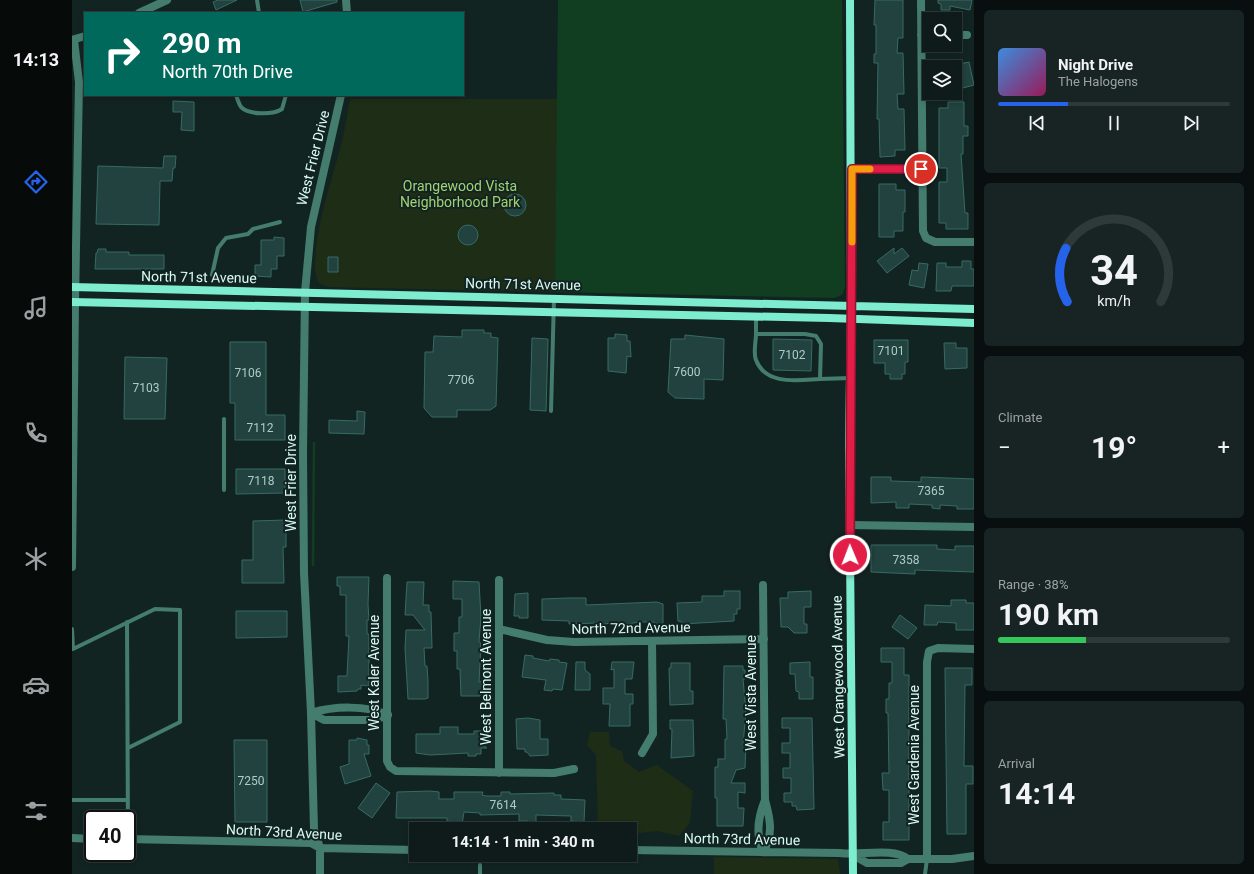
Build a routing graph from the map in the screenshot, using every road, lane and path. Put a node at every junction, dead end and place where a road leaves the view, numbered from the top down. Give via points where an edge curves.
1 (167, 0) edge
2 (257, 0) edge
3 (346, 0) edge
4 (850, 0) edge
5 (921, 0) edge
6 (141, 12) edge
7 (259, 12) edge
8 (347, 12) edge
9 (922, 12) edge
10 (962, 35) edge
11 (967, 35) dead end
12 (84, 36) edge
13 (73, 40) edge
14 (924, 52) edge
15 (236, 96) edge
16 (286, 96) edge
17 (341, 96) edge
18 (852, 169) junction
19 (921, 169) junction
20 (280, 222) dead end
21 (974, 242) edge
22 (212, 275) dead end
23 (73, 287) edge
24 (212, 290) junction
25 (305, 292) junction
26 (428, 295) junction
27 (554, 298) junction
28 (73, 302) edge
29 (212, 305) junction
30 (851, 306) junction
31 (305, 307) junction
32 (974, 309) edge
33 (427, 310) junction
34 (554, 313) junction
35 (756, 317) junction
36 (851, 319) junction
37 (974, 323) edge
38 (756, 334) junction
39 (850, 378) junction
40 (820, 379) junction
41 (551, 411) dead end
42 (224, 419) dead end
43 (224, 490) dead end
44 (850, 525) junction
45 (974, 528) edge
46 (72, 567) edge
47 (387, 578) dead end
48 (499, 580) dead end
49 (763, 586) dead end
50 (126, 622) junction
51 (72, 629) edge
52 (499, 629) junction
53 (764, 639) junction
54 (652, 641) junction
55 (72, 649) edge
56 (974, 649) edge
57 (311, 713) junction
58 (388, 715) junction
59 (128, 748) junction
60 (642, 753) dead end
61 (574, 769) dead end
62 (499, 773) junction
63 (72, 800) edge
64 (128, 800) junction
65 (128, 810) edge
66 (72, 838) edge
67 (84, 839) edge
68 (136, 839) edge
69 (320, 848) junction
70 (409, 850) edge
71 (637, 850) edge
72 (763, 852) junction
73 (853, 855) junction
74 (974, 856) edge
75 (927, 859) junction
76 (480, 865) dead end
77 (320, 874) edge
78 (480, 874) edge
79 (853, 874) edge
80 (925, 874) edge

1 - 6 street
2 - 7 lane
3 - 8 street
4 - 18 street, West Orangewood Avenue
5 - 9 street
10 - 11 street
12 - 13 street
13 - 23 street via 79,82
14 - 19 street
15 - 16 lane via 241,107 276,113 282,109
17 - 25 street, West Frier Drive via 312,221
18 - 19 street
18 - 30 street, West Orangewood Avenue
19 - 21 street via 923,231 926,238 935,242
20 - 22 lane via 253,229 248,234 226,238 218,248
23 - 24 street, North 71st Avenue
23 - 28 street
24 - 25 street, North 71st Avenue
24 - 29 street
25 - 26 street, North 71st Avenue
25 - 31 street, West Frier Drive
26 - 27 street, North 71st Avenue
26 - 33 street
27 - 30 street, North 71st Avenue
27 - 34 lane
28 - 29 street, North 71st Avenue
28 - 46 street
29 - 31 street, North 71st Avenue
30 - 32 street, North 71st Avenue
30 - 36 street, West Orangewood Avenue
31 - 33 street, North 71st Avenue
31 - 57 street, West Frier Drive via 304,573
33 - 34 street, North 71st Avenue
34 - 35 street, North 71st Avenue
34 - 41 lane
35 - 36 street, North 71st Avenue
35 - 38 lane
36 - 37 street, North 71st Avenue
36 - 39 street, West Orangewood Avenue
38 - 40 lane via 755,359 765,372 778,380
38 - 40 lane via 816,336 821,344
39 - 40 lane
39 - 44 street, West Orangewood Avenue
42 - 43 lane
44 - 45 street
44 - 73 street, West Orangewood Avenue
47 - 58 street, West Kaler Avenue
48 - 52 street, West Belmont Avenue
49 - 53 street, West Vista Avenue
50 - 55 lane
50 - 59 lane
50 - 59 lane via 155,609 180,610 180,722
51 - 55 lane
52 - 54 street, North 72nd Avenue via 561,642
52 - 62 street, West Belmont Avenue
53 - 54 street, North 72nd Avenue
53 - 72 street, West Vista Avenue via 765,800 770,816 770,842
54 - 60 street via 652,734
56 - 75 street, West Gardenia Avenue via 938,648 929,651
57 - 58 street via 324,720 374,720
57 - 69 street, West Frier Drive via 314,830
58 - 62 street, West Kaler Avenue via 387,761 396,771
59 - 64 lane
61 - 62 street via 554,773
63 - 64 lane
64 - 65 lane
66 - 67 street
68 - 69 street, North 73rd Avenue via 311,843
69 - 70 street, North 73rd Avenue
69 - 77 street, West Frier Drive
71 - 72 street, North 73rd Avenue
72 - 73 street, North 73rd Avenue
73 - 75 street, North 73rd Avenue via 901,854 908,859
73 - 79 street, West Orangewood Avenue
74 - 75 street, North 73rd Avenue via 952,860
75 - 80 lane
76 - 78 lane

